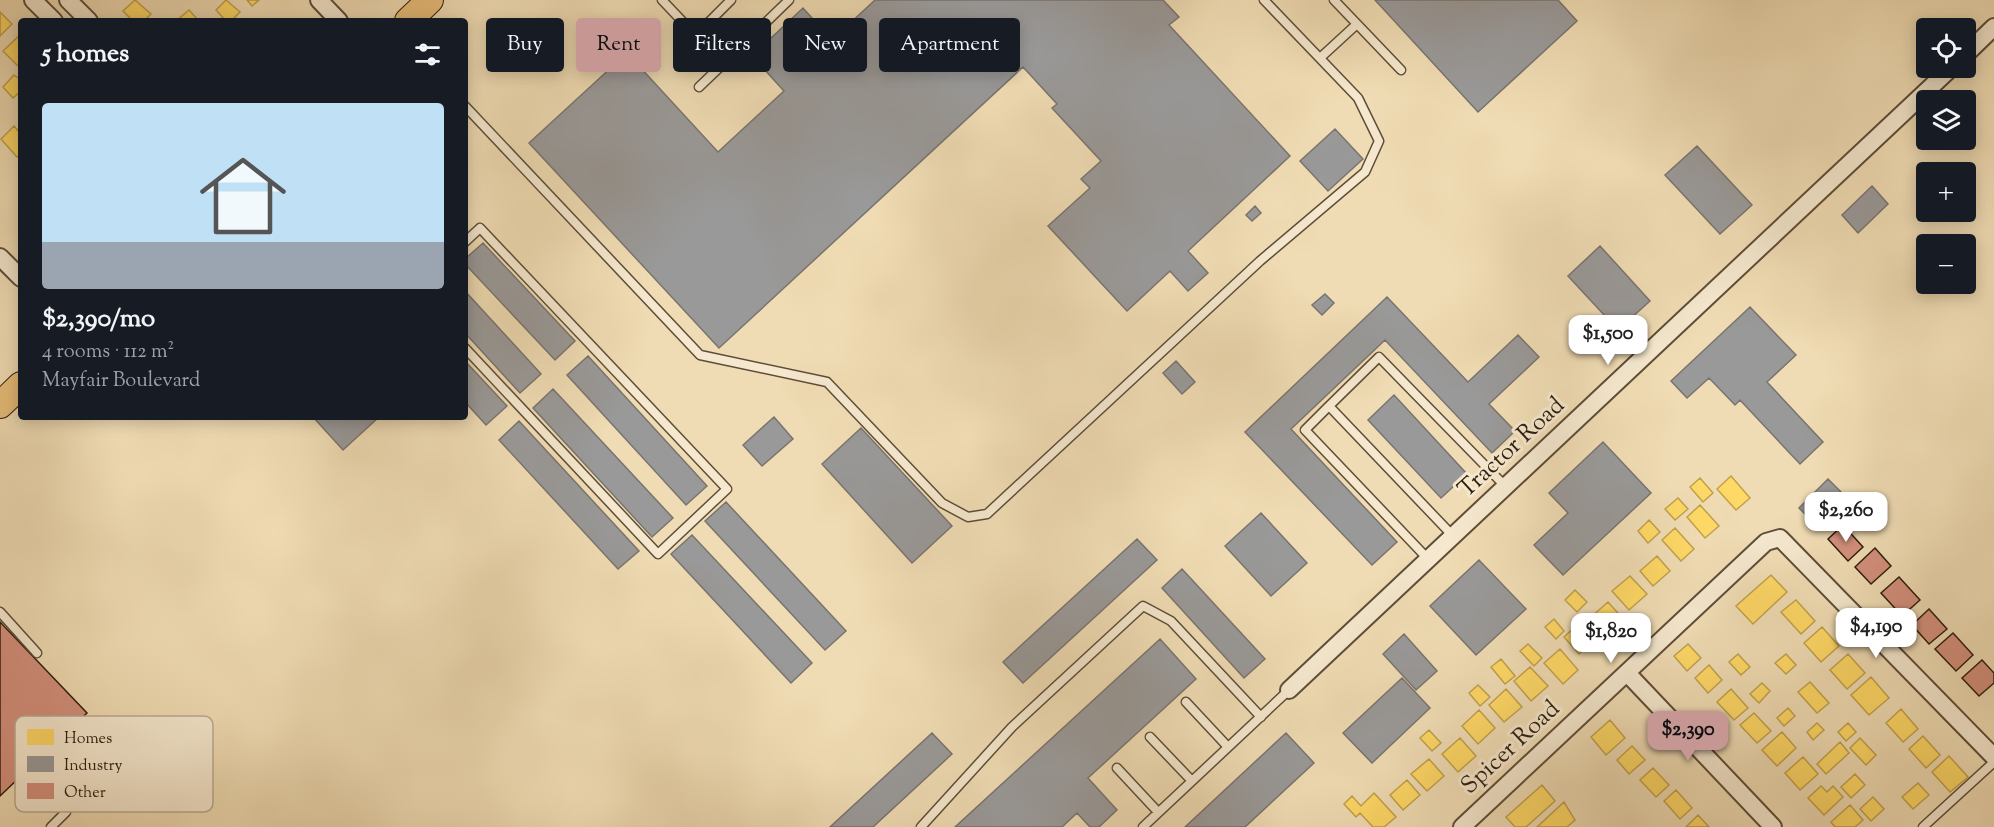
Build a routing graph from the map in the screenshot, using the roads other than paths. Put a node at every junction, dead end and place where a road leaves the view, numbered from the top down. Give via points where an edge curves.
1 (33, 0) edge
2 (68, 0) edge
3 (319, 0) edge
4 (430, 0) edge
5 (731, 0) edge
6 (789, 0) edge
7 (1264, 0) edge
8 (1334, 0) edge
9 (667, 2) edge
10 (51, 18) edge
11 (86, 18) edge
12 (336, 18) edge
13 (411, 18) edge
14 (681, 18) edge
15 (713, 18) edge
16 (770, 18) edge
17 (1357, 24) junction
18 (1994, 27) edge
19 (1976, 44) edge
20 (1320, 58) junction
21 (1401, 70) dead end
22 (715, 72) edge
23 (1940, 78) edge
24 (699, 87) dead end
25 (468, 109) edge
26 (468, 239) edge
27 (0, 256) edge
28 (18, 276) edge
29 (468, 351) edge
30 (18, 389) edge
31 (0, 405) edge
32 (1329, 406) junction
33 (1506, 487) junction
34 (1453, 536) junction
35 (1428, 560) junction
36 (0, 612) edge
37 (37, 652) dead end
38 (1628, 673) junction
39 (1289, 690) joint
40 (1186, 702) dead end
41 (1261, 717) junction
42 (1150, 737) dead end
43 (1228, 747) junction
44 (1994, 757) edge
45 (1994, 762) edge
46 (1117, 768) dead end
47 (1191, 782) junction
48 (66, 812) dead end
49 (1158, 812) junction
50 (1465, 826) edge
51 (51, 827) edge
52 (921, 827) edge
53 (1143, 827) edge
54 (1773, 827) edge
55 (1923, 827) edge

1 - 10 street
2 - 11 street
3 - 12 street
4 - 13 main road
5 - 15 lane
6 - 16 lane
7 - 20 lane
8 - 17 lane
9 - 14 lane
17 - 20 lane
17 - 21 lane
18 - 19 street
20 - 25 lane via 1358,98 1379,141 1365,172 1260,261 987,514 968,517 942,503 827,382 700,355
22 - 24 lane
23 - 33 street, Tractor Road
26 - 29 lane via 480,228 727,489 658,554
27 - 28 street
30 - 31 main road
32 - 33 lane via 1379,357
32 - 34 lane
32 - 35 lane via 1305,429
33 - 34 street, Tractor Road
34 - 35 street, Tractor Road
35 - 39 street, Tractor Road
36 - 37 lane
38 - 44 street, Spicer Road via 1766,542 1780,538
38 - 50 street, Spicer Road
38 - 54 street
39 - 41 lane
40 - 43 lane
41 - 43 lane
41 - 52 lane via 1171,621 1143,606 1012,727
42 - 47 lane
43 - 47 lane
45 - 55 lane
46 - 49 lane
47 - 49 lane
48 - 51 lane
49 - 53 lane

